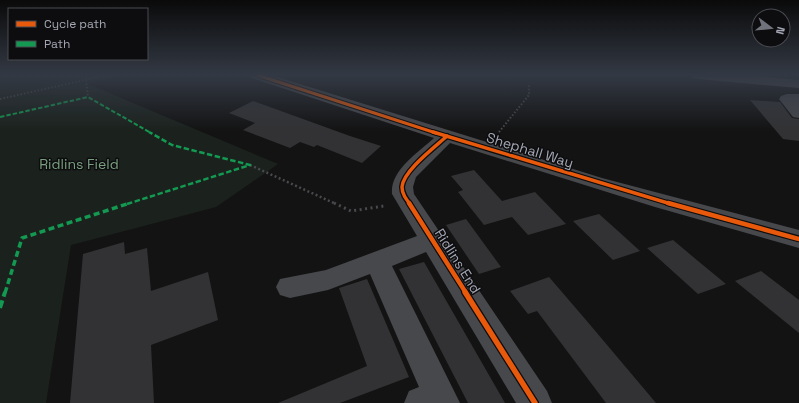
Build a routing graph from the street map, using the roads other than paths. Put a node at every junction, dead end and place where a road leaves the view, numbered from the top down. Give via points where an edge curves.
1 (316, 94) edge
2 (799, 97) edge
3 (799, 113) edge
4 (447, 136) junction
5 (799, 239) edge
6 (432, 240) junction
7 (377, 261) junction
8 (290, 287) dead end
9 (434, 400) edge
10 (535, 403) edge

1 - 4 street, Shephall Way
2 - 3 street via 787,99
4 - 5 street, Shephall Way via 744,225
4 - 6 street, Ridlins End via 406,175 402,187
6 - 7 street
6 - 10 street, Ridlins End
7 - 8 street via 328,280
7 - 9 street

